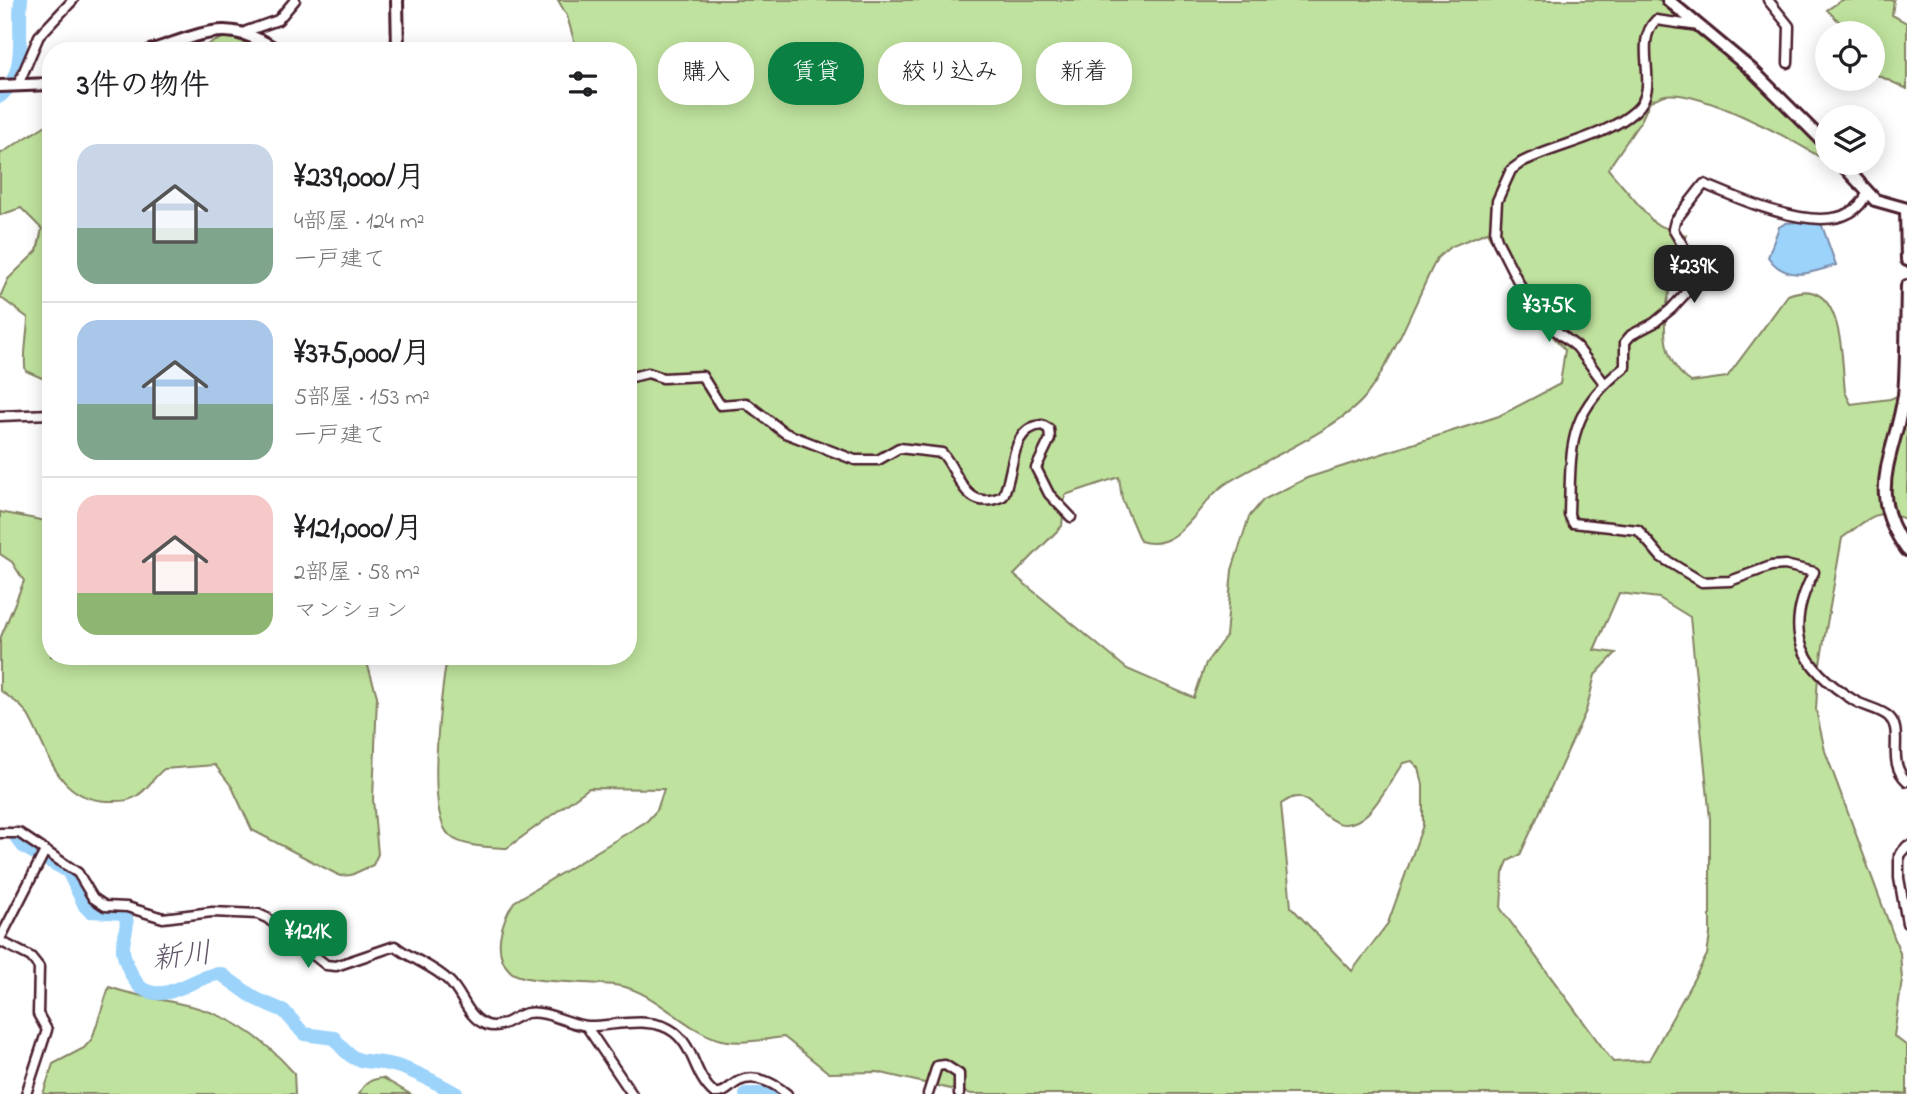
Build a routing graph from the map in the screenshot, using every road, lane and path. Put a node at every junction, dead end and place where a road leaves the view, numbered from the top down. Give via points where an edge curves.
1 (73, 0) edge
2 (295, 0) edge
3 (397, 0) edge
4 (1668, 0) edge
5 (1768, 0) edge
6 (1699, 26) junction
7 (247, 31) junction
8 (182, 42) edge
9 (264, 42) edge
10 (398, 42) edge
11 (1788, 63) dead end
12 (42, 84) edge
13 (9, 85) edge
14 (1815, 133) edge
15 (1851, 175) edge
16 (1867, 193) junction
17 (1907, 209) edge
18 (1907, 260) edge
19 (1907, 286) edge
20 (637, 376) edge
21 (1604, 383) junction
22 (42, 414) edge
23 (0, 416) edge
24 (1071, 517) dead end
25 (1907, 550) edge
26 (1907, 781) edge
27 (0, 833) edge
28 (1907, 846) edge
29 (43, 855) junction
30 (1907, 923) edge
31 (0, 940) edge
32 (587, 1027) junction
33 (26, 1094) edge
34 (632, 1094) edge
35 (787, 1094) edge
36 (928, 1094) edge
37 (960, 1094) edge

1 - 13 street via 39,36
2 - 7 street via 278,20
3 - 10 main road
4 - 6 main road
5 - 11 street via 1789,26
6 - 14 main road via 1752,70
6 - 21 street via 1656,20 1646,33 1647,90 1635,111 1604,130 1522,162 1511,170 1497,201 1495,233 1531,307 1577,347
7 - 8 main road via 228,29
7 - 9 main road
12 - 13 main road
15 - 16 main road
16 - 17 main road via 1875,200
16 - 21 street via 1863,201 1832,219 1798,218 1704,184 1673,229 1692,261 1685,294 1661,319 1630,335 1625,342 1625,367
17 - 18 main road
19 - 25 main road via 1904,395 1884,482 1891,528
20 - 24 street via 702,376 720,405 746,403 785,433 855,460 878,460 899,448 942,453 962,489 979,498 1003,496 1021,435 1033,425 1042,425 1049,429 1050,439 1036,468 1049,494
21 - 26 street via 1584,411 1569,457 1569,515 1573,523 1638,530 1661,557 1702,582 1730,581 1771,566 1814,572 1797,616 1802,648 1841,691 1888,716 1894,724 1895,763
22 - 23 street
27 - 29 street via 19,834
28 - 30 street via 1899,855
29 - 31 street
29 - 32 street via 78,873 93,898 105,906 163,918 212,912 258,914 326,965 336,967 395,946 448,980 472,1015 486,1025 529,1013 573,1020
31 - 33 street via 40,967 38,1014 47,1030
32 - 34 street
32 - 35 street via 662,1026 690,1049 702,1081 714,1093 726,1092 742,1079 761,1079
36 - 37 street via 934,1070 945,1065 957,1069

